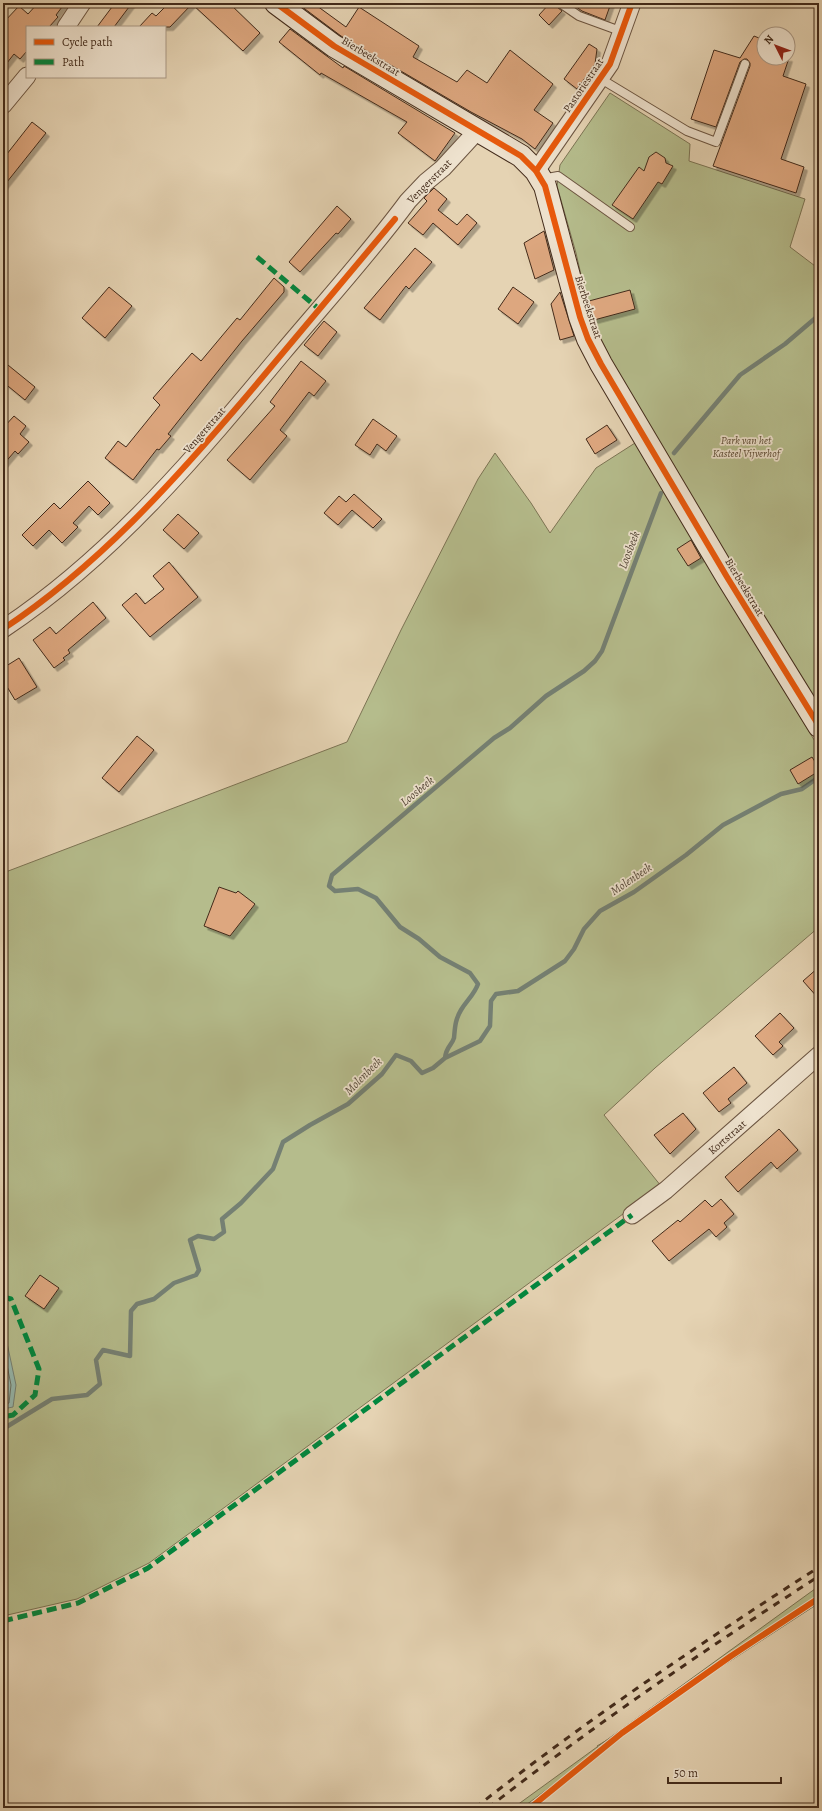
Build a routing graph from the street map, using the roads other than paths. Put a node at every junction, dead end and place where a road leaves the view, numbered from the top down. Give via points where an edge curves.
1 (82, 3) edge
2 (276, 3) edge
3 (632, 3) edge
4 (560, 4) edge
5 (67, 26) edge
6 (623, 32) junction
7 (745, 64) dead end
8 (26, 77) edge
9 (601, 79) junction
10 (3, 105) edge
11 (477, 131) junction
12 (539, 175) junction
13 (630, 227) dead end
14 (3, 629) edge
15 (819, 726) edge
16 (819, 1055) edge
17 (632, 1215) dead end

1 - 5 street
2 - 11 street, Bierbeekstraat via 334,46
3 - 6 street, Pastoriestraat
4 - 6 lane via 579,16
6 - 9 street, Pastoriestraat
7 - 9 lane via 716,142 688,131
8 - 10 street
9 - 12 street, Pastoriestraat
11 - 12 street, Bierbeekstraat via 521,156
11 - 14 street, Vengerstraat via 408,201 204,445 139,516 55,590
12 - 13 lane via 558,176
12 - 15 street, Bierbeekstraat via 545,186 588,339 719,563
16 - 17 street, Kortstraat via 666,1190

